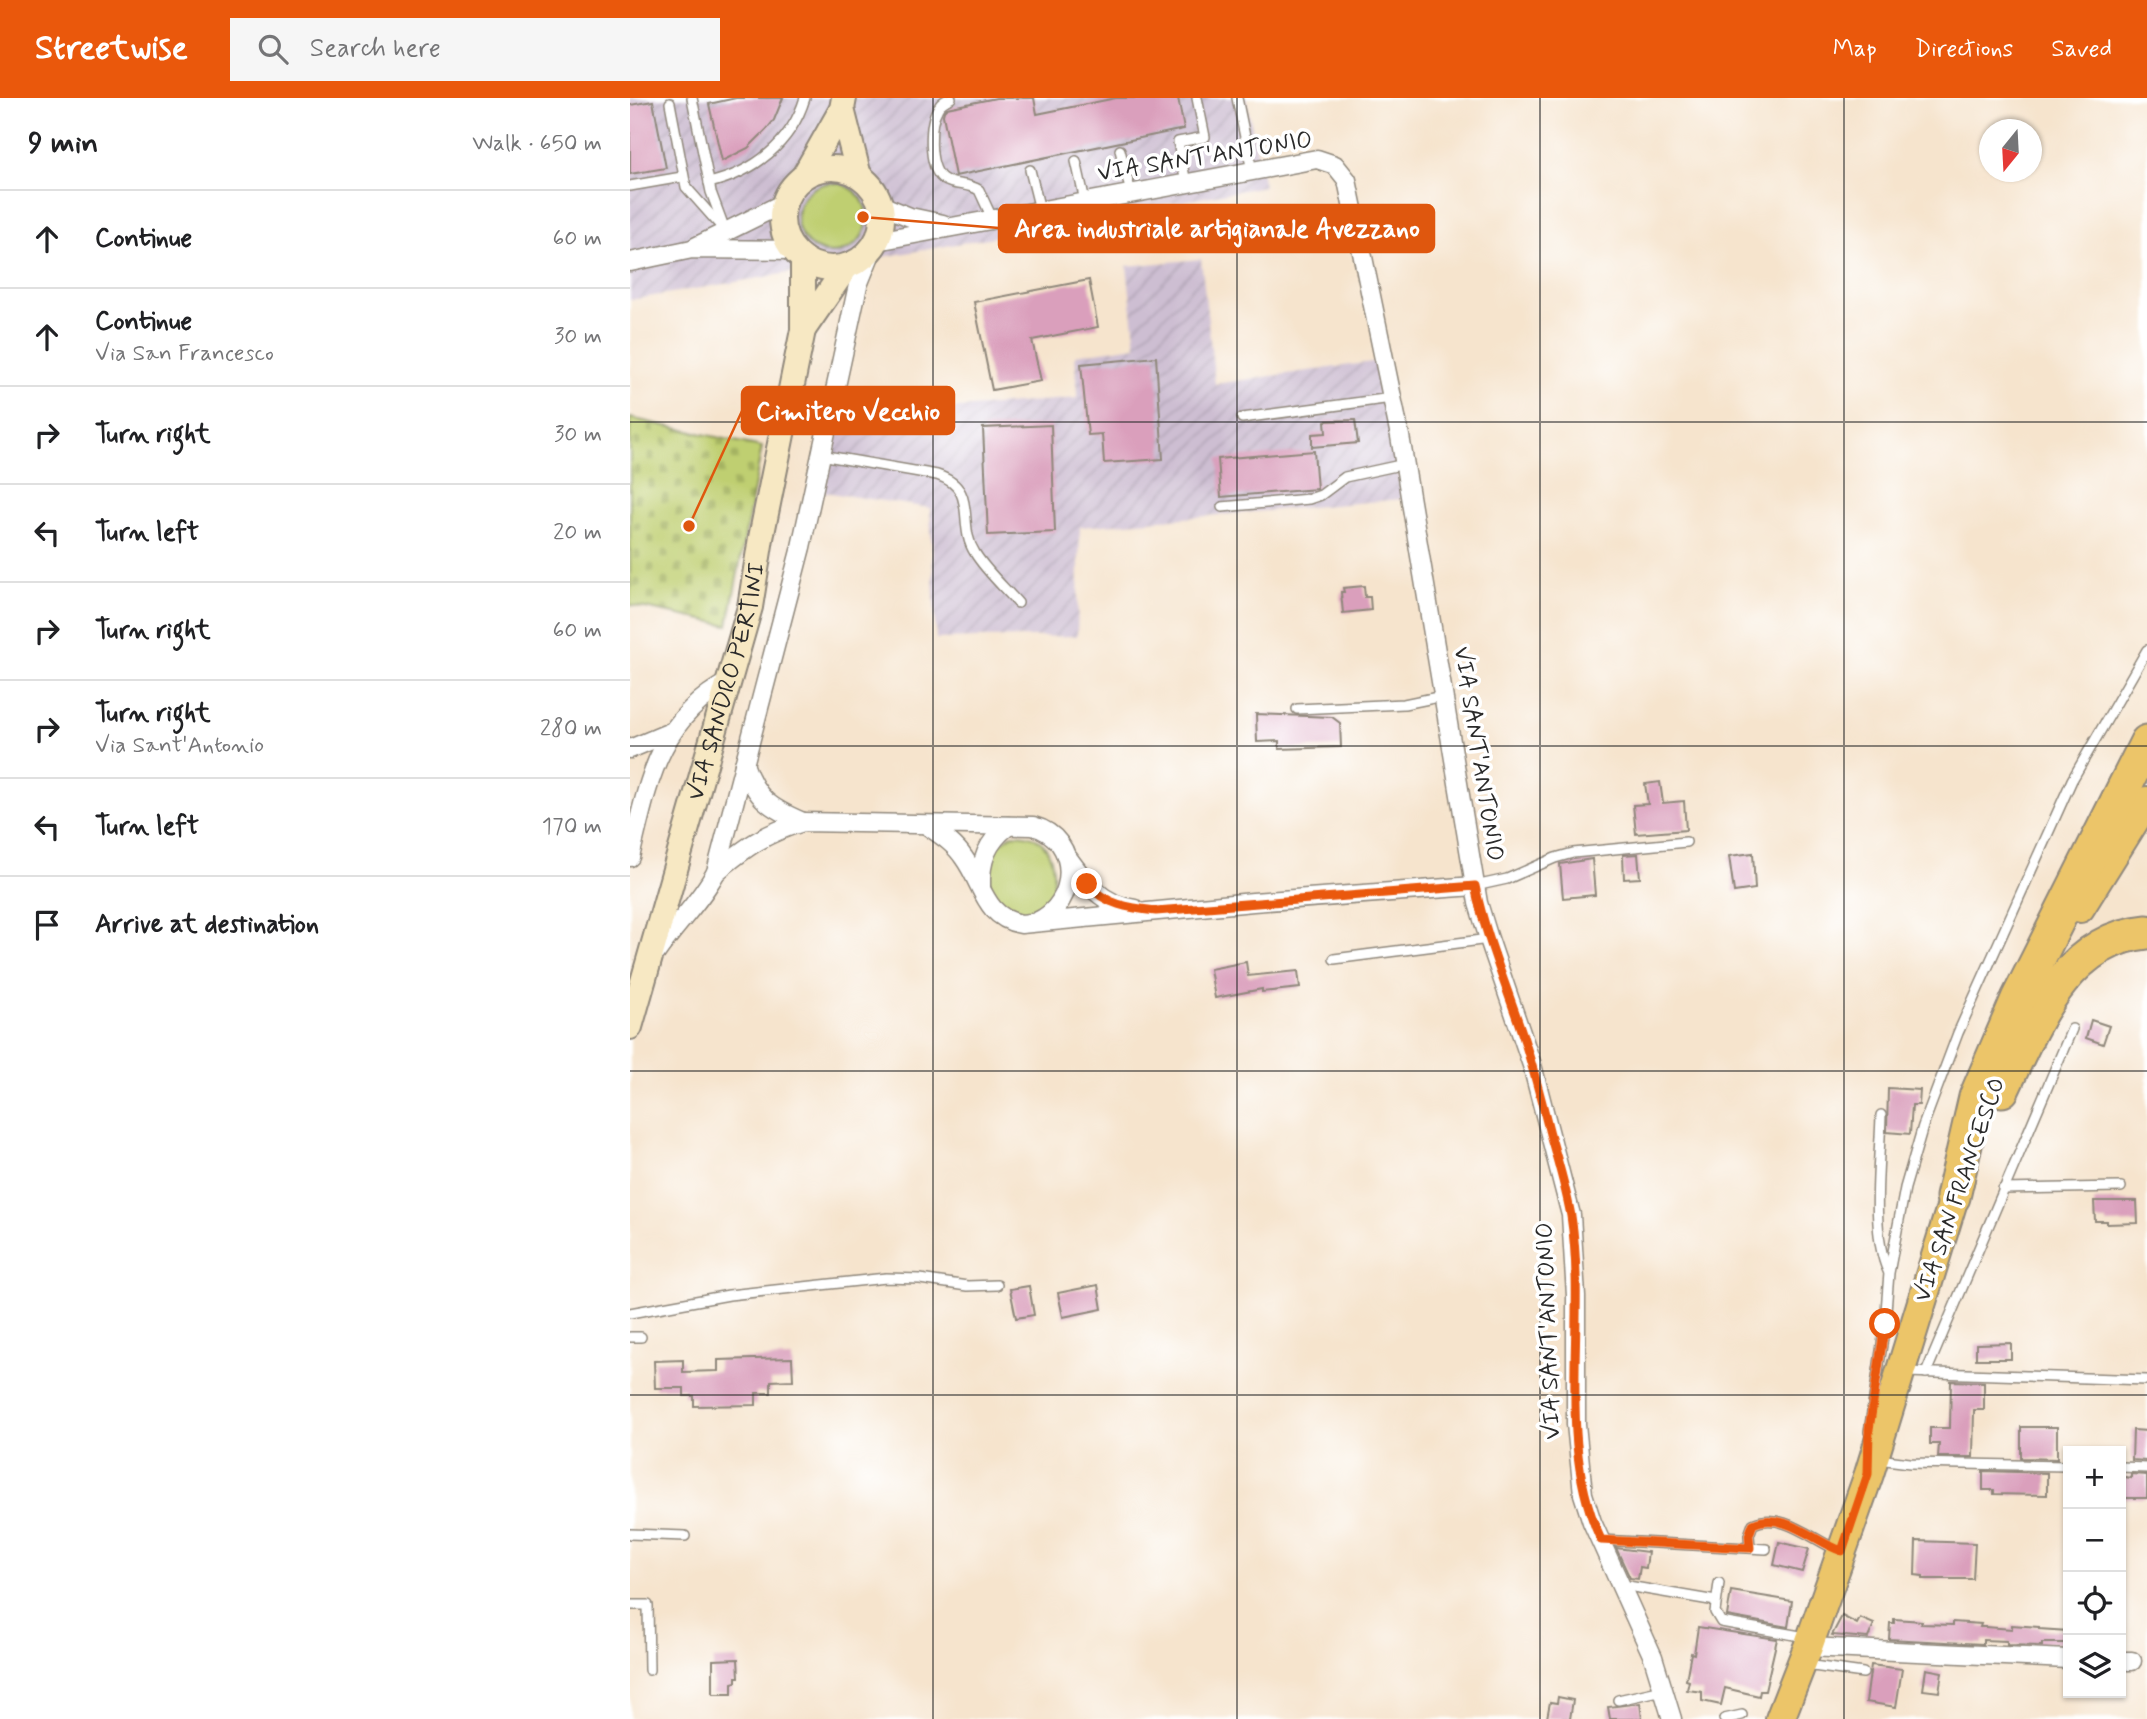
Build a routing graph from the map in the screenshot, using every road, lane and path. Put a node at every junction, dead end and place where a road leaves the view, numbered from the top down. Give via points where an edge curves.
1 (692, 98) edge
2 (805, 98) edge
3 (951, 98) edge
4 (1197, 98) edge
5 (1237, 98) edge
6 (670, 103) dead end
7 (843, 104) edge
8 (1120, 150) dead end
9 (1076, 161) dead end
10 (1030, 170) dead end
11 (1252, 171) junction
12 (804, 176) junction
13 (859, 176) junction
14 (682, 177) junction
15 (709, 183) junction
16 (1186, 183) junction
17 (630, 186) edge
18 (1131, 193) junction
19 (1085, 201) junction
20 (784, 203) junction
21 (881, 205) junction
22 (1040, 209) junction
23 (992, 218) junction
24 (953, 225) junction
25 (726, 232) junction
26 (875, 245) junction
27 (692, 249) junction
28 (798, 255) junction
29 (630, 262) edge
30 (848, 266) junction
31 (803, 330) junction
32 (1392, 398) junction
33 (1242, 418) dead end
34 (821, 455) junction
35 (1405, 464) junction
36 (1223, 507) dead end
37 (1018, 603) dead end
38 (2147, 650) edge
39 (730, 681) junction
40 (1443, 696) junction
41 (1297, 709) dead end
42 (673, 731) junction
43 (2147, 742) edge
44 (630, 749) edge
45 (744, 764) junction
46 (2147, 801) edge
47 (630, 807) edge
48 (803, 822) junction
49 (928, 826) junction
50 (1007, 826) junction
51 (636, 831) junction
52 (1686, 842) dead end
53 (630, 857) edge
54 (1068, 858) junction
55 (716, 872) junction
56 (1475, 886) junction
57 (981, 890) junction
58 (1156, 911) junction
59 (1029, 925) junction
60 (2147, 932) edge
61 (1489, 939) junction
62 (1334, 959) dead end
63 (643, 978) junction
64 (630, 1027) edge
65 (2072, 1029) dead end
66 (1881, 1115) dead end
67 (2120, 1187) dead end
68 (2003, 1189) junction
69 (1953, 1197) junction
70 (1889, 1273) junction
71 (996, 1285) dead end
72 (630, 1314) edge
73 (641, 1336) dead end
74 (630, 1338) edge
75 (1913, 1372) junction
76 (2147, 1380) edge
77 (1871, 1466) junction
78 (2063, 1466) edge
79 (2126, 1467) edge
80 (2147, 1468) edge
81 (630, 1534) edge
82 (685, 1536) dead end
83 (1601, 1540) junction
84 (1750, 1548) junction
85 (1766, 1549) dead end
86 (1842, 1551) junction
87 (1719, 1583) dead end
88 (1622, 1585) junction
89 (1716, 1601) junction
90 (630, 1605) edge
91 (1807, 1650) junction
92 (2063, 1659) edge
93 (649, 1670) dead end
94 (1863, 1673) dead end
95 (1663, 1690) junction
96 (1618, 1700) dead end
97 (1742, 1715) dead end
98 (1672, 1719) edge
99 (1724, 1719) edge
100 (1780, 1719) edge

1 - 15 lane
2 - 15 lane via 793,125 771,152 738,175
3 - 23 lane via 936,112 934,170 944,180 979,190
4 - 16 lane via 1205,137 1178,142
5 - 11 lane
6 - 14 lane
7 - 12 main road
7 - 13 main road
8 - 18 lane
9 - 19 lane
10 - 22 lane
11 - 16 street, VIA SANT'ANTONIO
11 - 32 street, VIA SANT'ANTONIO via 1317,159 1342,172
12 - 13 main road via 832,168
12 - 20 main road
13 - 21 main road
14 - 17 lane
14 - 25 lane via 689,192
15 - 25 lane
16 - 18 street, VIA SANT'ANTONIO
18 - 19 street, VIA SANT'ANTONIO
19 - 22 street, VIA SANT'ANTONIO
20 - 25 street
20 - 28 main road via 782,228
21 - 24 street, VIA SANT'ANTONIO
21 - 26 main road via 882,228
22 - 23 street, VIA SANT'ANTONIO
23 - 24 street, VIA SANT'ANTONIO
24 - 26 street, VIA SANT'ANTONIO
25 - 27 street
26 - 30 main road
26 - 34 street via 858,285
27 - 28 street
27 - 29 street
28 - 30 main road via 820,267
28 - 31 main road, VIA SANDRO PERTINI
30 - 31 main road, VIA SANDRO PERTINI
31 - 39 main road, VIA SANDRO PERTINI via 750,607
32 - 33 lane
32 - 35 street, VIA SANT'ANTONIO
34 - 37 lane via 937,475 957,485 975,553
34 - 45 street via 802,547
35 - 36 lane via 1345,477 1309,499
35 - 40 street, VIA SANT'ANTONIO
38 - 70 lane via 2077,771 1958,1033 1910,1168
39 - 42 street via 709,693
39 - 63 main road, VIA SANDRO PERTINI
40 - 41 lane via 1404,704
40 - 56 street, VIA SANT'ANTONIO
42 - 44 street
42 - 51 street via 650,774
43 - 69 highway via 2018,999 1976,1097
45 - 48 street via 760,796
45 - 55 street
46 - 69 main road, VIA SAN FRANCESCO via 2062,941 1983,1111
47 - 51 street
48 - 49 street
48 - 55 street via 757,839
49 - 50 street
49 - 57 street via 959,850
50 - 54 street via 1045,830 1059,839
50 - 57 street via 985,853
51 - 53 street
52 - 56 lane via 1573,853 1507,879
54 - 58 street via 1092,890 1108,901
54 - 59 street via 1067,882 1059,905 1045,919
55 - 63 street
56 - 58 street
56 - 61 street, VIA SANT'ANTONIO
57 - 59 street via 1000,916
58 - 59 street
60 - 69 highway via 2099,947 2058,985 2016,1060
61 - 62 lane
61 - 83 street, VIA SANT'ANTONIO via 1532,1065 1571,1215 1579,1469 1586,1504
63 - 64 main road, VIA SANDRO PERTINI
65 - 68 lane
66 - 70 lane via 1879,1236
67 - 68 lane
68 - 75 lane
69 - 75 main road, VIA SAN FRANCESCO
70 - 77 lane via 1869,1429
71 - 72 lane via 886,1278 729,1295
73 - 74 lane
75 - 76 lane
75 - 77 main road, VIA SAN FRANCESCO
77 - 78 lane
77 - 86 main road, VIA SAN FRANCESCO
79 - 80 lane
81 - 82 lane
83 - 84 lane
83 - 88 street, VIA SANT'ANTONIO
84 - 85 lane
84 - 86 lane via 1753,1524 1770,1520
86 - 91 main road, VIA SAN FRANCESCO
87 - 89 lane
88 - 89 lane
88 - 95 street, VIA SANT'ANTONIO
89 - 91 lane via 1716,1615 1724,1623
90 - 93 lane via 648,1605
91 - 92 street
91 - 94 lane
91 - 100 main road, VIA SAN FRANCESCO
95 - 96 lane
95 - 98 street, VIA SANT'ANTONIO
97 - 99 lane

